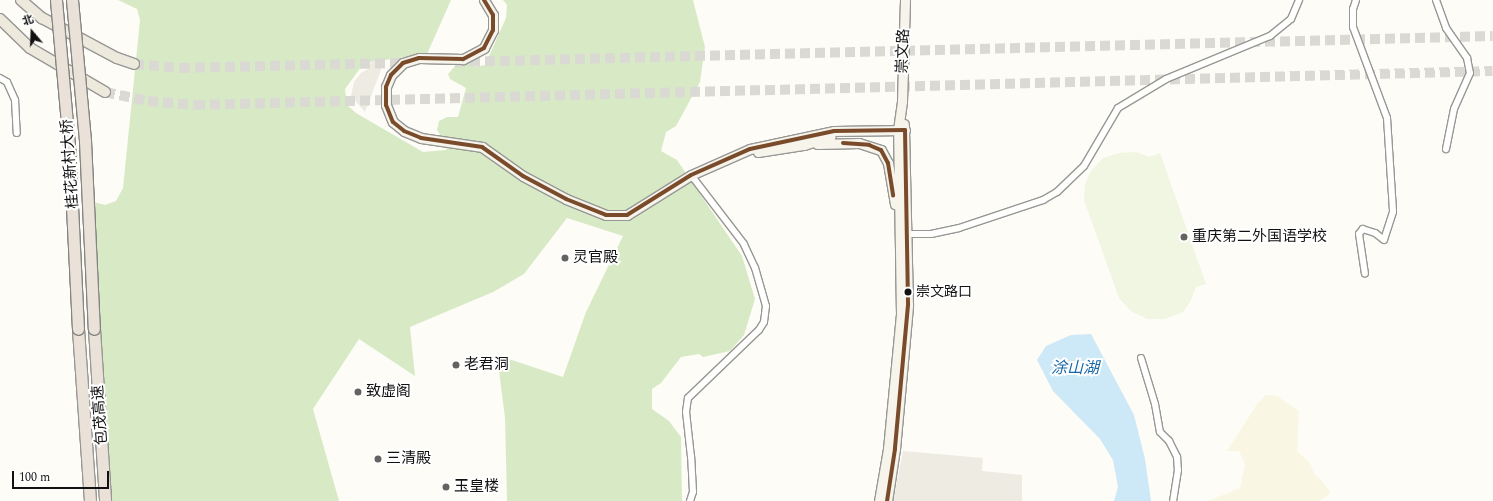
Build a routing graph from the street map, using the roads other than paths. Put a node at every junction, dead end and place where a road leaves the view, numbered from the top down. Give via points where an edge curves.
1 (21, 0) edge
2 (29, 0) edge
3 (56, 0) edge
4 (72, 0) edge
5 (484, 0) edge
6 (905, 0) edge
7 (1299, 0) edge
8 (1356, 0) edge
9 (1436, 0) edge
10 (42, 18) junction
11 (0, 19) edge
12 (134, 64) tunnel mouth
13 (0, 78) edge
14 (105, 92) tunnel mouth
15 (901, 132) junction
16 (17, 133) dead end
17 (797, 138) junction
18 (804, 146) junction
19 (764, 148) junction
20 (1446, 149) dead end
21 (691, 175) junction
22 (904, 234) junction
23 (1365, 274) dead end
24 (78, 329) joint
25 (94, 329) joint
26 (1140, 358) dead end
27 (90, 501) edge
28 (105, 501) edge
29 (690, 501) edge
30 (879, 501) edge
31 (887, 501) edge
32 (1173, 501) edge

1 - 10 main road
2 - 10 main road
3 - 24 highway, 桂花新村大桥, bridge via 70,145
4 - 25 highway, 桂花新村大桥, bridge via 85,141
5 - 21 main road via 493,15 493,30 484,48 463,59 419,58 403,63 391,75 386,87 386,105 393,122 404,131 420,138 482,146 523,176 566,199 606,215 627,215
6 - 15 main road, 崇文路
7 - 22 street via 1291,19 1270,36 1166,79 1118,108 1084,166 1068,184 1043,200 945,232
8 - 23 street via 1353,27 1387,118 1393,212 1384,240 1375,233 1363,229 1359,234
9 - 20 street via 1446,28 1467,58 1470,73 1454,109
10 - 12 main road, bridge via 117,58
11 - 14 main road, bridge via 30,48
13 - 16 street via 7,82 15,100
15 - 17 main road via 834,131
15 - 18 main road via 835,135
15 - 22 main road, 崇文路
17 - 18 main road via 806,140
17 - 19 main road
18 - 19 main road
18 - 22 main road via 854,143 881,150 888,164
19 - 21 main road via 734,154
21 - 29 street via 744,244 755,268 766,306 764,322 759,330 688,398 686,412 691,457
22 - 30 main road, 崇文路 via 900,331 888,448
22 - 31 main road, 崇文路 via 907,328
24 - 27 highway, 包茂高速
25 - 28 highway, 包茂高速
26 - 32 street via 1155,404 1160,432 1169,441 1177,457 1178,470

